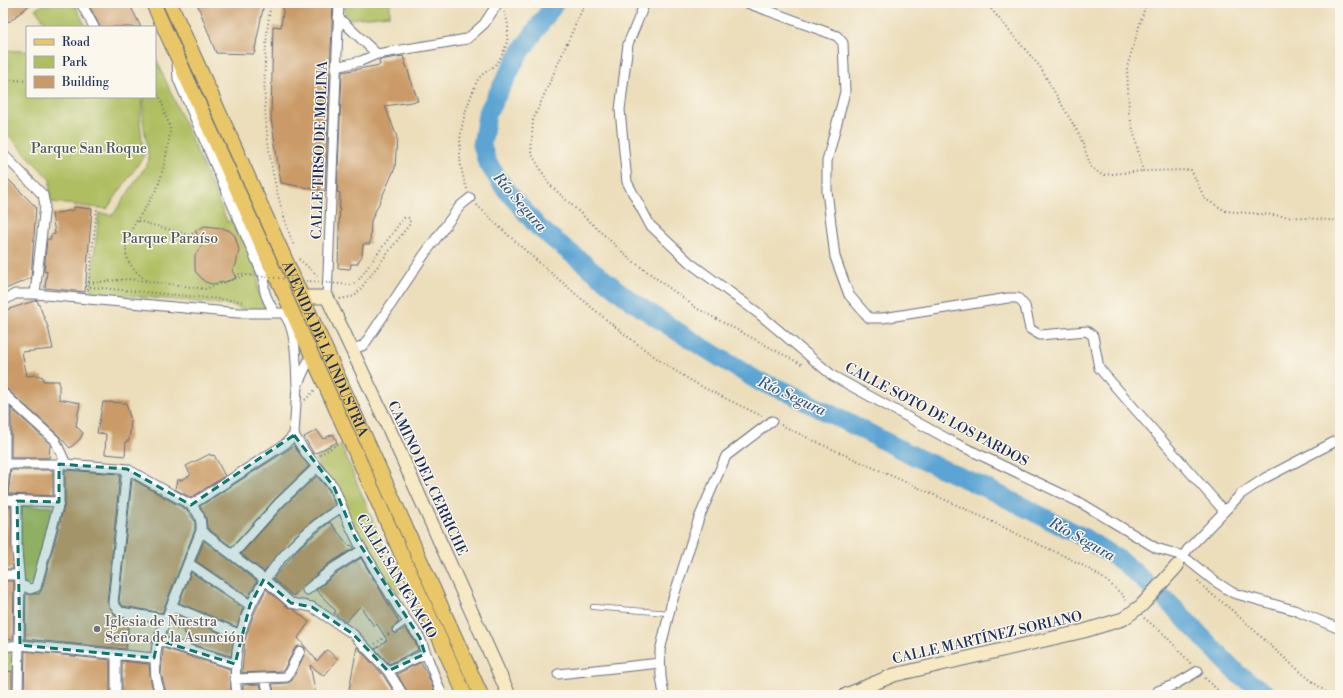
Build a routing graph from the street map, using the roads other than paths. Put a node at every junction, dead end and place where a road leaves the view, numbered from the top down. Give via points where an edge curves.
1 (81, 3) edge
2 (153, 3) edge
3 (339, 3) edge
4 (645, 3) edge
5 (747, 3) edge
6 (174, 4) edge
7 (500, 6) edge
8 (338, 17) junction
9 (93, 26) edge
10 (377, 54) junction
11 (336, 67) junction
12 (3, 154) edge
13 (470, 198) road end
14 (35, 294) junction
15 (302, 297) junction
16 (325, 299) junction
17 (3, 300) edge
18 (283, 312) junction
19 (351, 350) junction
20 (311, 355) junction
21 (297, 386) junction
22 (4, 394) edge
23 (772, 421) road end
24 (294, 435) junction
25 (1340, 439) edge
26 (63, 464) junction
27 (320, 464) junction
28 (4, 465) edge
29 (127, 469) junction
30 (3, 492) edge
31 (3, 500) edge
32 (17, 501) junction
33 (59, 502) junction
34 (191, 505) junction
35 (342, 507) junction
36 (1224, 511) junction
37 (201, 531) junction
38 (362, 550) junction
39 (233, 554) junction
40 (1180, 561) junction
41 (188, 563) junction
42 (3, 575) edge
43 (20, 579) junction
44 (264, 579) junction
45 (307, 590) dead end
46 (250, 605) junction
47 (171, 606) junction
48 (593, 607) dead end
49 (669, 613) junction
50 (165, 619) junction
51 (407, 621) junction
52 (1340, 628) edge
53 (395, 630) road end
54 (241, 635) junction
55 (158, 640) junction
56 (20, 645) junction
57 (3, 647) edge
58 (300, 651) dead end
59 (116, 654) junction
60 (424, 654) junction
61 (154, 658) junction
62 (660, 663) junction
63 (235, 664) junction
64 (388, 671) junction
65 (1198, 671) road end
66 (558, 674) dead end
67 (235, 679) junction
68 (265, 679) junction
69 (18, 695) edge
70 (116, 695) edge
71 (161, 695) edge
72 (237, 695) edge
73 (268, 695) edge
74 (403, 695) edge
75 (442, 695) edge
76 (464, 695) edge
77 (481, 695) edge
78 (509, 695) edge
79 (664, 695) edge
80 (846, 695) edge
81 (1156, 695) edge

1 - 9 street
2 - 18 main road, AVENIDA DE LA INDUSTRIA
3 - 8 street, CALLE TIRSO DE MOLINA
4 - 40 street, CALLE SOTO DE LOS PARDOS via 628,44 620,110 627,182 650,225 690,263 758,313 833,376 955,443 1081,503
5 - 36 street via 837,36 843,43 845,92 827,161 827,191 835,257 848,295 861,311 869,318 883,318 1018,298 1025,306 1030,329 1040,335 1087,331 1093,336 1098,368
6 - 15 main road, AVENIDA DE LA INDUSTRIA
7 - 10 street via 467,39
8 - 10 street
8 - 11 street, CALLE TIRSO DE MOLINA
10 - 11 street
11 - 16 street, CALLE TIRSO DE MOLINA
12 - 14 street via 43,195 45,205
13 - 19 street via 460,206 424,255 364,345
14 - 17 street via 15,294
14 - 18 street via 238,313
15 - 16 street
15 - 18 street
15 - 77 main road, AVENIDA DE LA INDUSTRIA
16 - 19 street, CAMINO DEL CERRICHE
18 - 20 main road, AVENIDA DE LA INDUSTRIA
18 - 21 street via 289,321 294,342
19 - 78 street, CAMINO DEL CERRICHE
20 - 21 street
20 - 76 main road, AVENIDA DE LA INDUSTRIA
21 - 24 street
22 - 26 street via 55,440
22 - 28 street
23 - 49 street via 726,456 699,518
24 - 27 street, CALLE SAN IGNACIO
24 - 34 street via 285,444
25 - 36 street via 1265,478 1241,494
26 - 28 street
26 - 29 street
26 - 33 street
27 - 35 street, CALLE SAN IGNACIO
27 - 39 street via 279,503
28 - 30 street
29 - 34 street
29 - 50 street via 112,599 120,612
31 - 32 street
32 - 33 street
32 - 43 street
33 - 43 street via 36,588 30,589
34 - 37 street via 200,516
35 - 38 street, CALLE SAN IGNACIO
35 - 44 street via 293,546
36 - 40 street
37 - 39 street
37 - 41 street
38 - 45 street via 332,569
38 - 51 street, CALLE SAN IGNACIO
39 - 44 street
40 - 52 street, CALLE SOTO DE LOS PARDOS via 1191,561 1213,580 1233,592 1294,610
40 - 80 street, CALLE MARTÍNEZ SORIANO via 1138,608 1123,619 1084,631 894,675
41 - 46 street
41 - 47 street
42 - 43 street
43 - 56 street
44 - 46 street
44 - 64 street via 291,604 312,607 353,634
46 - 54 street
47 - 50 street
47 - 54 street
48 - 49 lane
49 - 62 street via 660,651
50 - 55 street
51 - 53 lane
51 - 60 street, CALLE SAN IGNACIO via 420,638
54 - 63 street
55 - 61 street
55 - 63 street
56 - 57 street
56 - 59 street
56 - 69 street
58 - 68 street via 287,677
59 - 61 street
59 - 70 street
60 - 64 street
60 - 75 street, CALLE SAN IGNACIO
61 - 71 street
62 - 66 street
62 - 79 street
63 - 67 street
64 - 74 street
65 - 81 street via 1158,691
67 - 68 street
67 - 72 street
68 - 73 street

